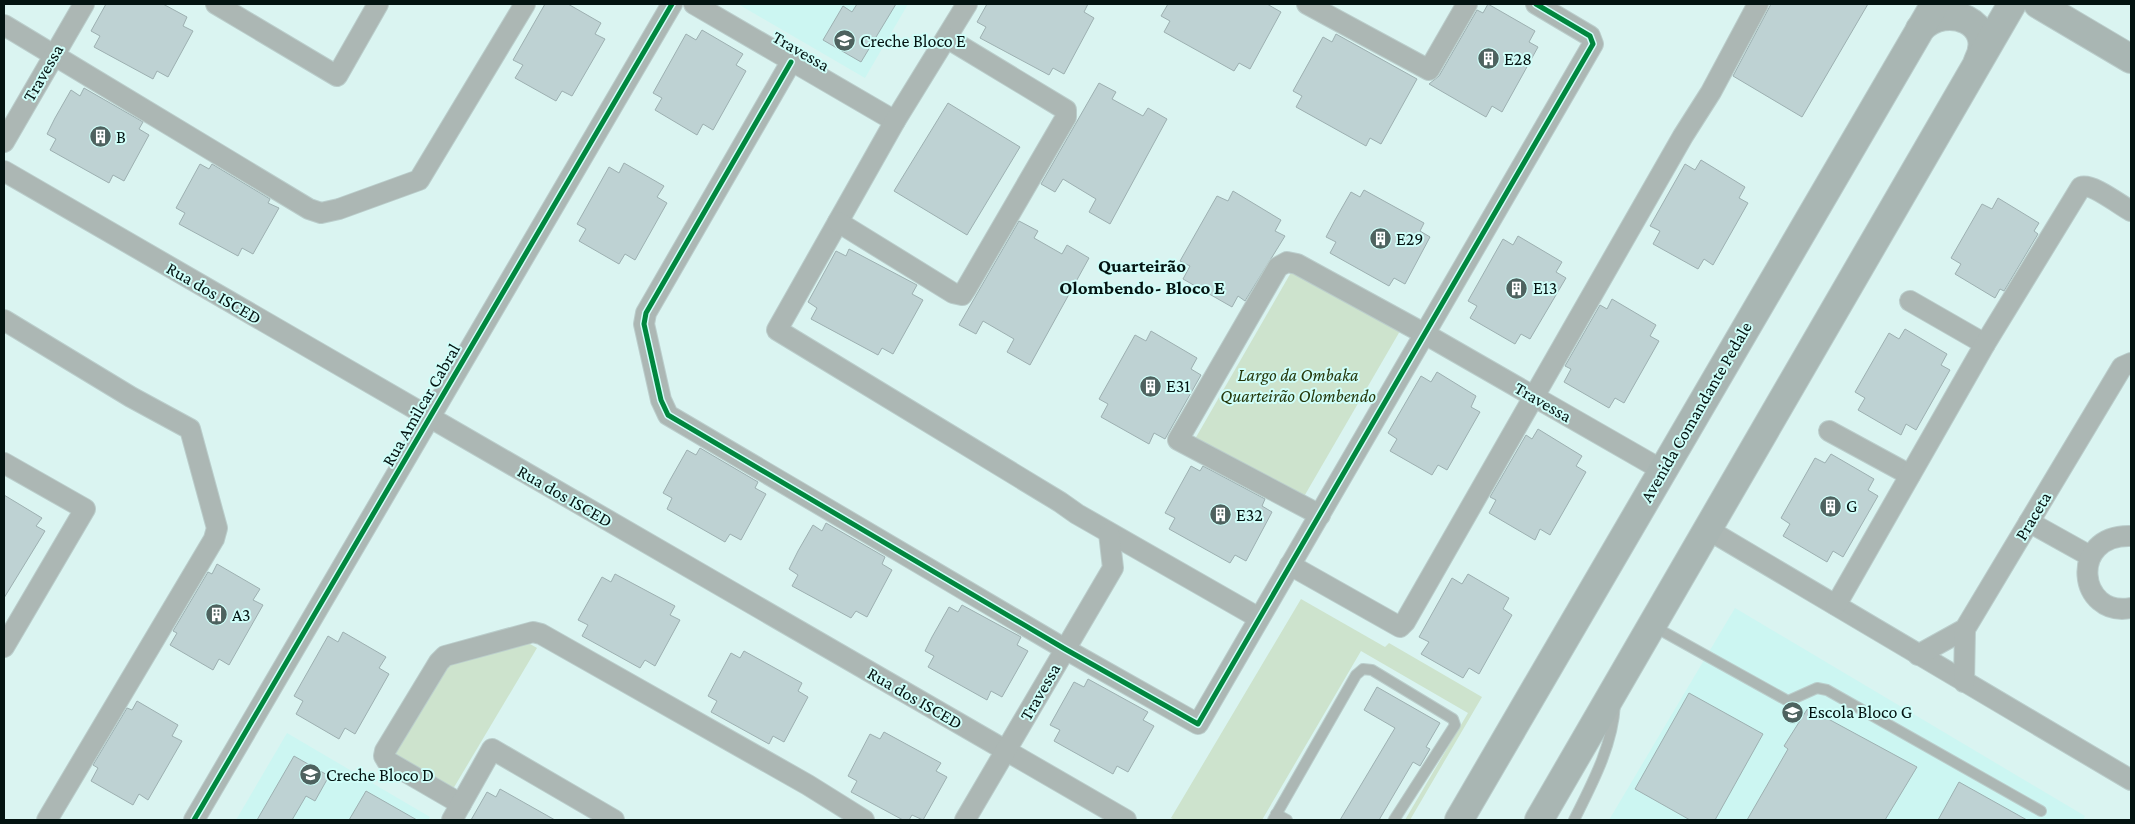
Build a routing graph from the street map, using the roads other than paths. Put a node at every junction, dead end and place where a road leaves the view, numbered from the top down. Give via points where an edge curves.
1 (84, 4) edge
2 (216, 4) edge
3 (378, 4) edge
4 (525, 4) edge
5 (672, 4) edge
6 (694, 4) edge
7 (966, 4) edge
8 (1308, 4) edge
9 (1467, 4) edge
10 (1536, 4) edge
11 (1758, 4) edge
12 (1934, 4) edge
13 (2012, 4) edge
14 (2038, 4) edge
15 (4, 25) edge
16 (1920, 30) junction
17 (947, 38) junction
18 (54, 54) junction
19 (2131, 59) edge
20 (791, 62) junction
21 (1976, 65) junction
22 (895, 121) junction
23 (4, 142) edge
24 (4, 171) edge
25 (2131, 211) edge
26 (838, 222) junction
27 (1910, 301) dead end
28 (4, 320) edge
29 (1425, 334) junction
30 (1986, 344) junction
31 (2131, 363) edge
32 (1534, 397) junction
33 (430, 417) junction
34 (1829, 432) dead end
35 (4, 463) edge
36 (1662, 470) junction
37 (1910, 476) junction
38 (1320, 515) junction
39 (2029, 522) junction
40 (1706, 530) junction
41 (1108, 533) junction
42 (2131, 536) edge
43 (1142, 553) junction
44 (2090, 556) junction
45 (1290, 565) junction
46 (1112, 568) junction
47 (1836, 605) junction
48 (2131, 608) edge
49 (1259, 618) junction
50 (1650, 625) junction
51 (1965, 629) junction
52 (4, 647) edge
53 (1065, 648) junction
54 (1918, 655) junction
55 (1964, 682) junction
56 (1616, 688) junction
57 (1007, 751) junction
58 (2131, 780) edge
59 (2040, 811) dead end
60 (456, 812) edge
61 (1275, 817) edge
62 (47, 820) edge
63 (194, 820) edge
64 (614, 820) edge
65 (864, 820) edge
66 (965, 820) edge
67 (1126, 820) edge
68 (1287, 820) edge
69 (1394, 820) edge
70 (1459, 820) edge
71 (1539, 820) edge
72 (1574, 820) edge

1 - 18 street, Travessa
2 - 3 street via 337,76
4 - 18 street via 419,180 321,213 309,209
5 - 33 street, Rua Amilcar Cabral
6 - 20 street, Travessa
7 - 17 street
8 - 9 street via 1430,70
10 - 29 street via 1590,36 1593,44
11 - 32 street via 1711,92
12 - 16 street, Avenida Comandante Pedale
13 - 21 street
14 - 19 street
15 - 18 street
16 - 21 street via 1935,15 1957,12 1967,16 1981,34 1983,44
16 - 36 street, Avenida Comandante Pedale
17 - 22 street
17 - 26 street via 1066,110 1066,117 966,290 962,295 953,293
18 - 23 street, Travessa
20 - 22 street, Travessa
20 - 53 street via 646,313 644,324 661,400 668,414
21 - 40 street
22 - 26 street
24 - 33 street, Rua dos ISCED
25 - 30 street via 2096,190 2081,187
26 - 41 street via 777,330
27 - 30 street
28 - 62 street via 190,429 217,528 214,539
29 - 32 street, Travessa
29 - 38 street
29 - 38 street, Travessa via 1297,264 1287,262 1278,267 1178,440
30 - 37 street
31 - 39 street, Praceta via 2122,367
32 - 36 street, Travessa
32 - 45 street via 1400,627
33 - 57 street, Rua dos ISCED
33 - 63 street, Rua Amilcar Cabral
34 - 37 street
35 - 52 street via 85,509
36 - 70 street, Avenida Comandante Pedale
37 - 47 street
38 - 45 street
39 - 44 street
39 - 51 street, Praceta
40 - 47 street
40 - 50 street
41 - 43 street
41 - 46 street
42 - 44 street via 2109,538
43 - 46 street
43 - 49 street
44 - 48 street via 2088,583 2094,594 2109,607
45 - 49 street
46 - 53 street, Travessa
47 - 54 street
49 - 53 street via 1198,724
50 - 56 street
50 - 59 lane via 1788,701 1817,688 1827,690
51 - 54 street
51 - 55 street
53 - 57 street, Travessa
54 - 55 street
55 - 58 street
56 - 71 street
56 - 72 lane via 1614,723 1597,774
57 - 66 street, Travessa
57 - 67 street, Rua dos ISCED
60 - 64 street via 492,749
60 - 65 street via 387,761 385,751 445,656 533,632 542,634
61 - 68 lane
61 - 69 lane via 1356,675 1363,670 1372,670 1453,719 1455,724

